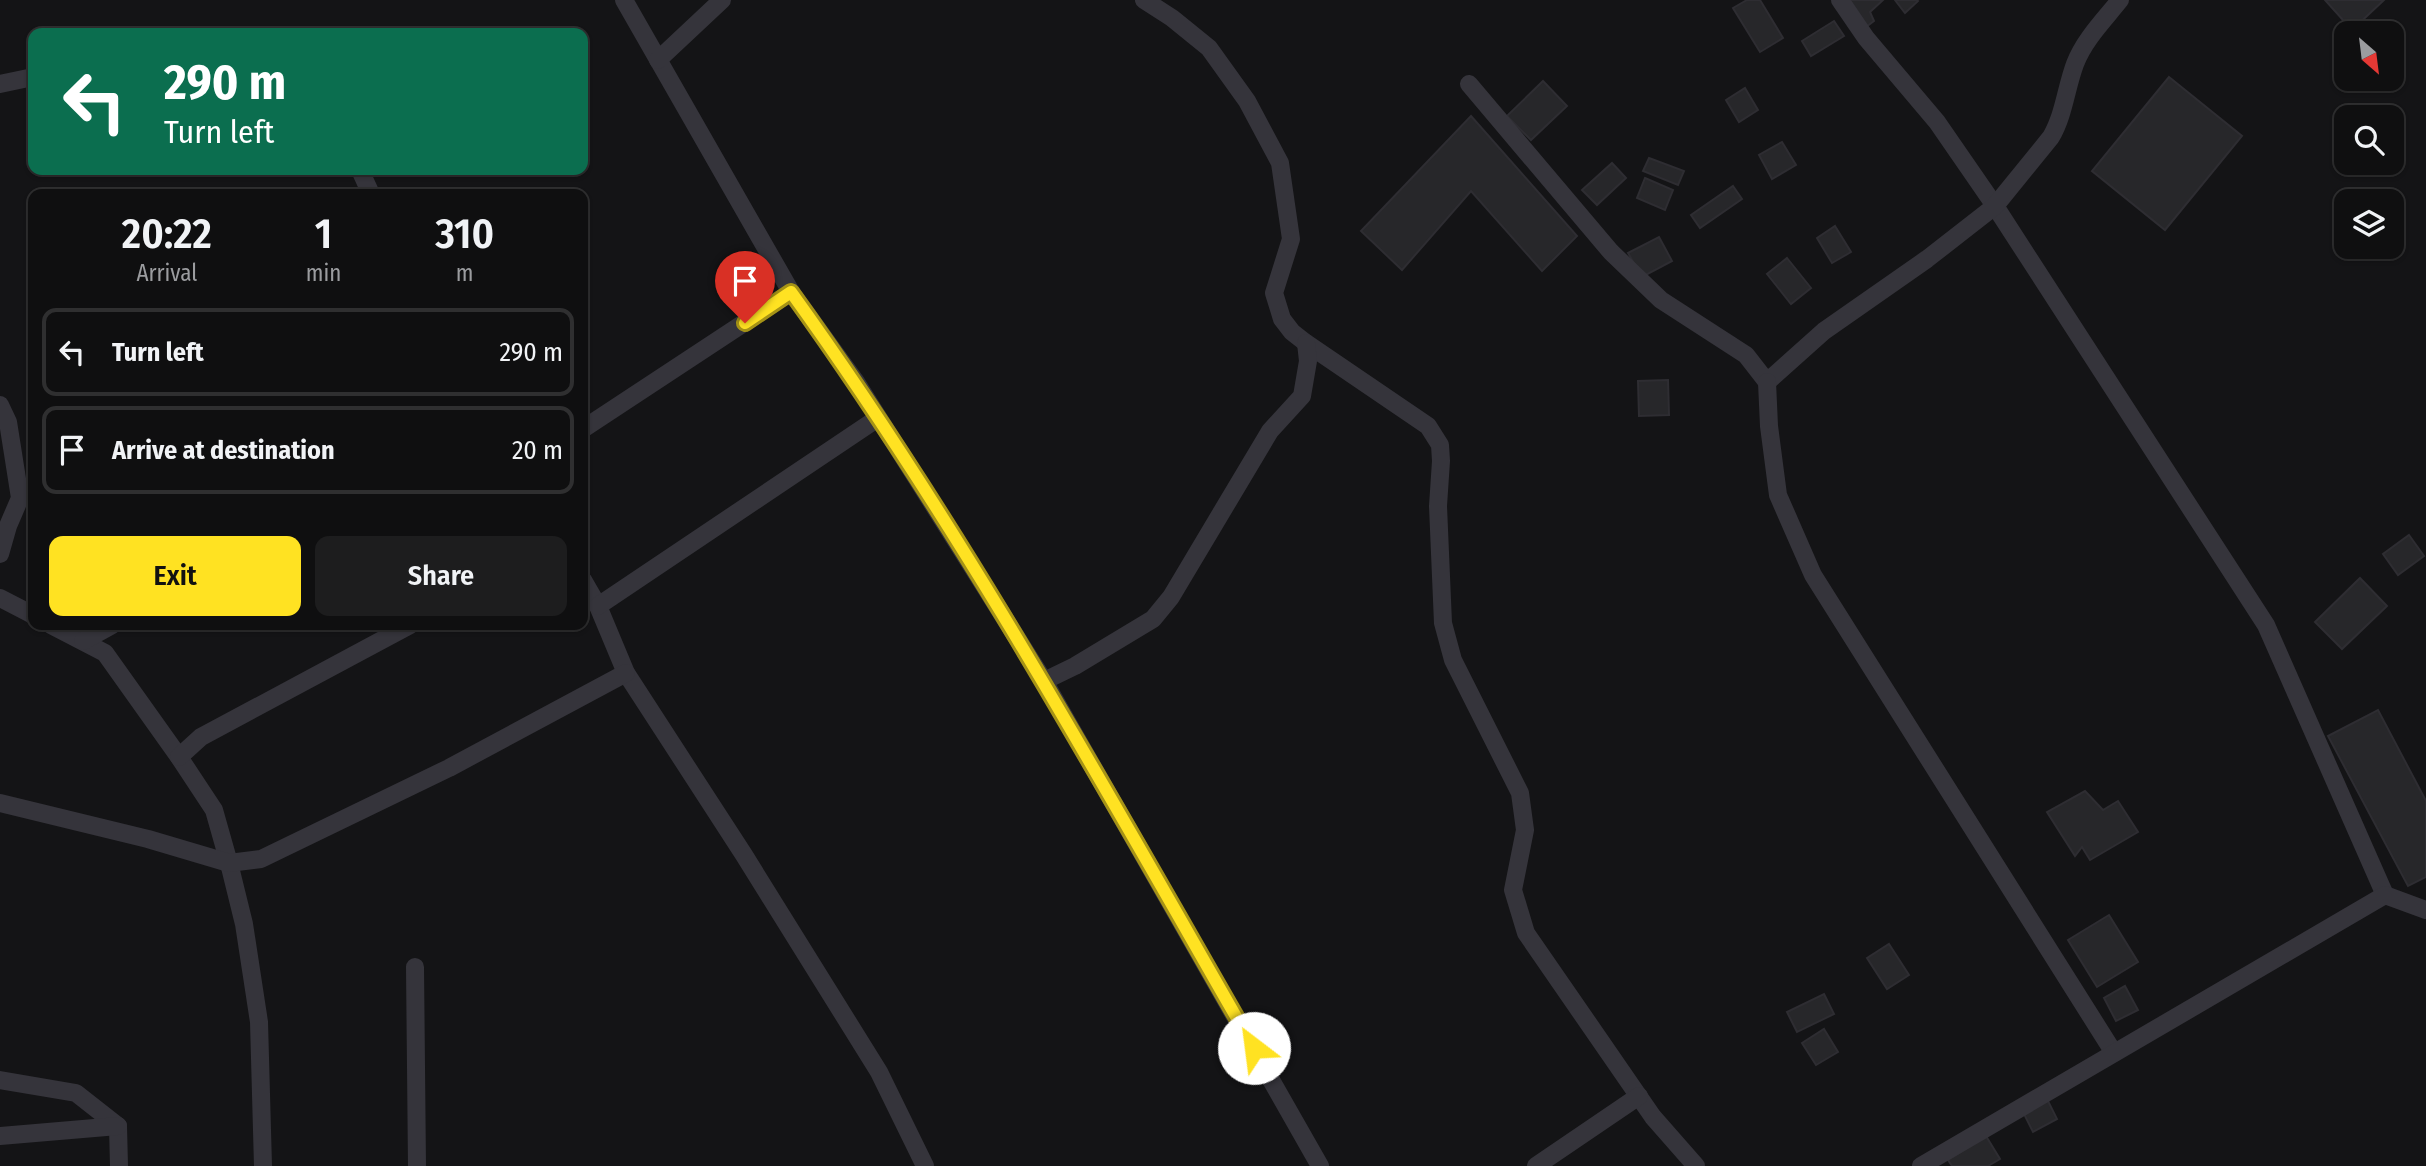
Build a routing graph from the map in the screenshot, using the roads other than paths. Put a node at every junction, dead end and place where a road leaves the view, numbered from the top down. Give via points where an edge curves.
1 (624, 0) edge
2 (722, 0) edge
3 (1144, 0) edge
4 (1840, 0) edge
5 (2120, 0) edge
6 (658, 60) junction
7 (28, 78) edge
8 (0, 84) edge
9 (1469, 84) dead end
10 (1995, 206) junction
11 (791, 292) junction
12 (1306, 343) junction
13 (1767, 383) junction
14 (0, 405) edge
15 (878, 418) junction
16 (588, 426) edge
17 (0, 554) edge
18 (588, 589) edge
19 (0, 598) edge
20 (598, 606) junction
21 (28, 612) edge
22 (60, 630) edge
23 (103, 630) edge
24 (401, 630) edge
25 (83, 642) junction
26 (626, 673) junction
27 (1044, 681) junction
28 (179, 757) junction
29 (1, 806) edge
30 (229, 863) junction
31 (2385, 895) junction
32 (2426, 910) edge
33 (415, 967) dead end
34 (2114, 1053) junction
35 (0, 1080) edge
36 (1639, 1096) junction
37 (118, 1126) junction
38 (0, 1136) edge
39 (119, 1166) edge
40 (263, 1166) edge
41 (417, 1166) edge
42 (925, 1166) edge
43 (1321, 1166) edge
44 (1536, 1166) edge
45 (1696, 1166) edge
46 (1921, 1166) edge

1 - 6 street
2 - 6 street
3 - 12 street via 1209,48 1247,102 1280,163 1291,239 1274,293 1282,318
4 - 10 street via 1937,122
5 - 10 street via 2076,61 2051,137
6 - 11 street
7 - 8 street
9 - 13 street via 1611,252 1661,300 1746,355
10 - 13 street via 1824,331
10 - 31 street via 2266,625
11 - 15 street
11 - 16 street
12 - 27 street via 1302,396 1270,431 1171,597 1153,619
12 - 36 street via 1428,426 1440,444 1443,623 1453,660 1520,793 1525,830 1513,890 1516,901 1526,933
13 - 34 street via 1778,495 1813,575
14 - 17 street via 8,422 20,498
15 - 20 street
15 - 27 street
18 - 20 street
19 - 21 street
20 - 26 street
22 - 25 street
23 - 25 street
24 - 28 street via 201,737
25 - 28 street via 105,653
26 - 30 street via 449,768 261,859
26 - 42 street via 879,1072
27 - 43 street
28 - 30 street via 214,810
29 - 30 street via 148,839
30 - 40 street via 259,1022
31 - 32 street
31 - 34 street
33 - 41 street
34 - 46 street
35 - 37 street via 76,1093
36 - 44 street
36 - 45 street
37 - 38 street
37 - 39 street

